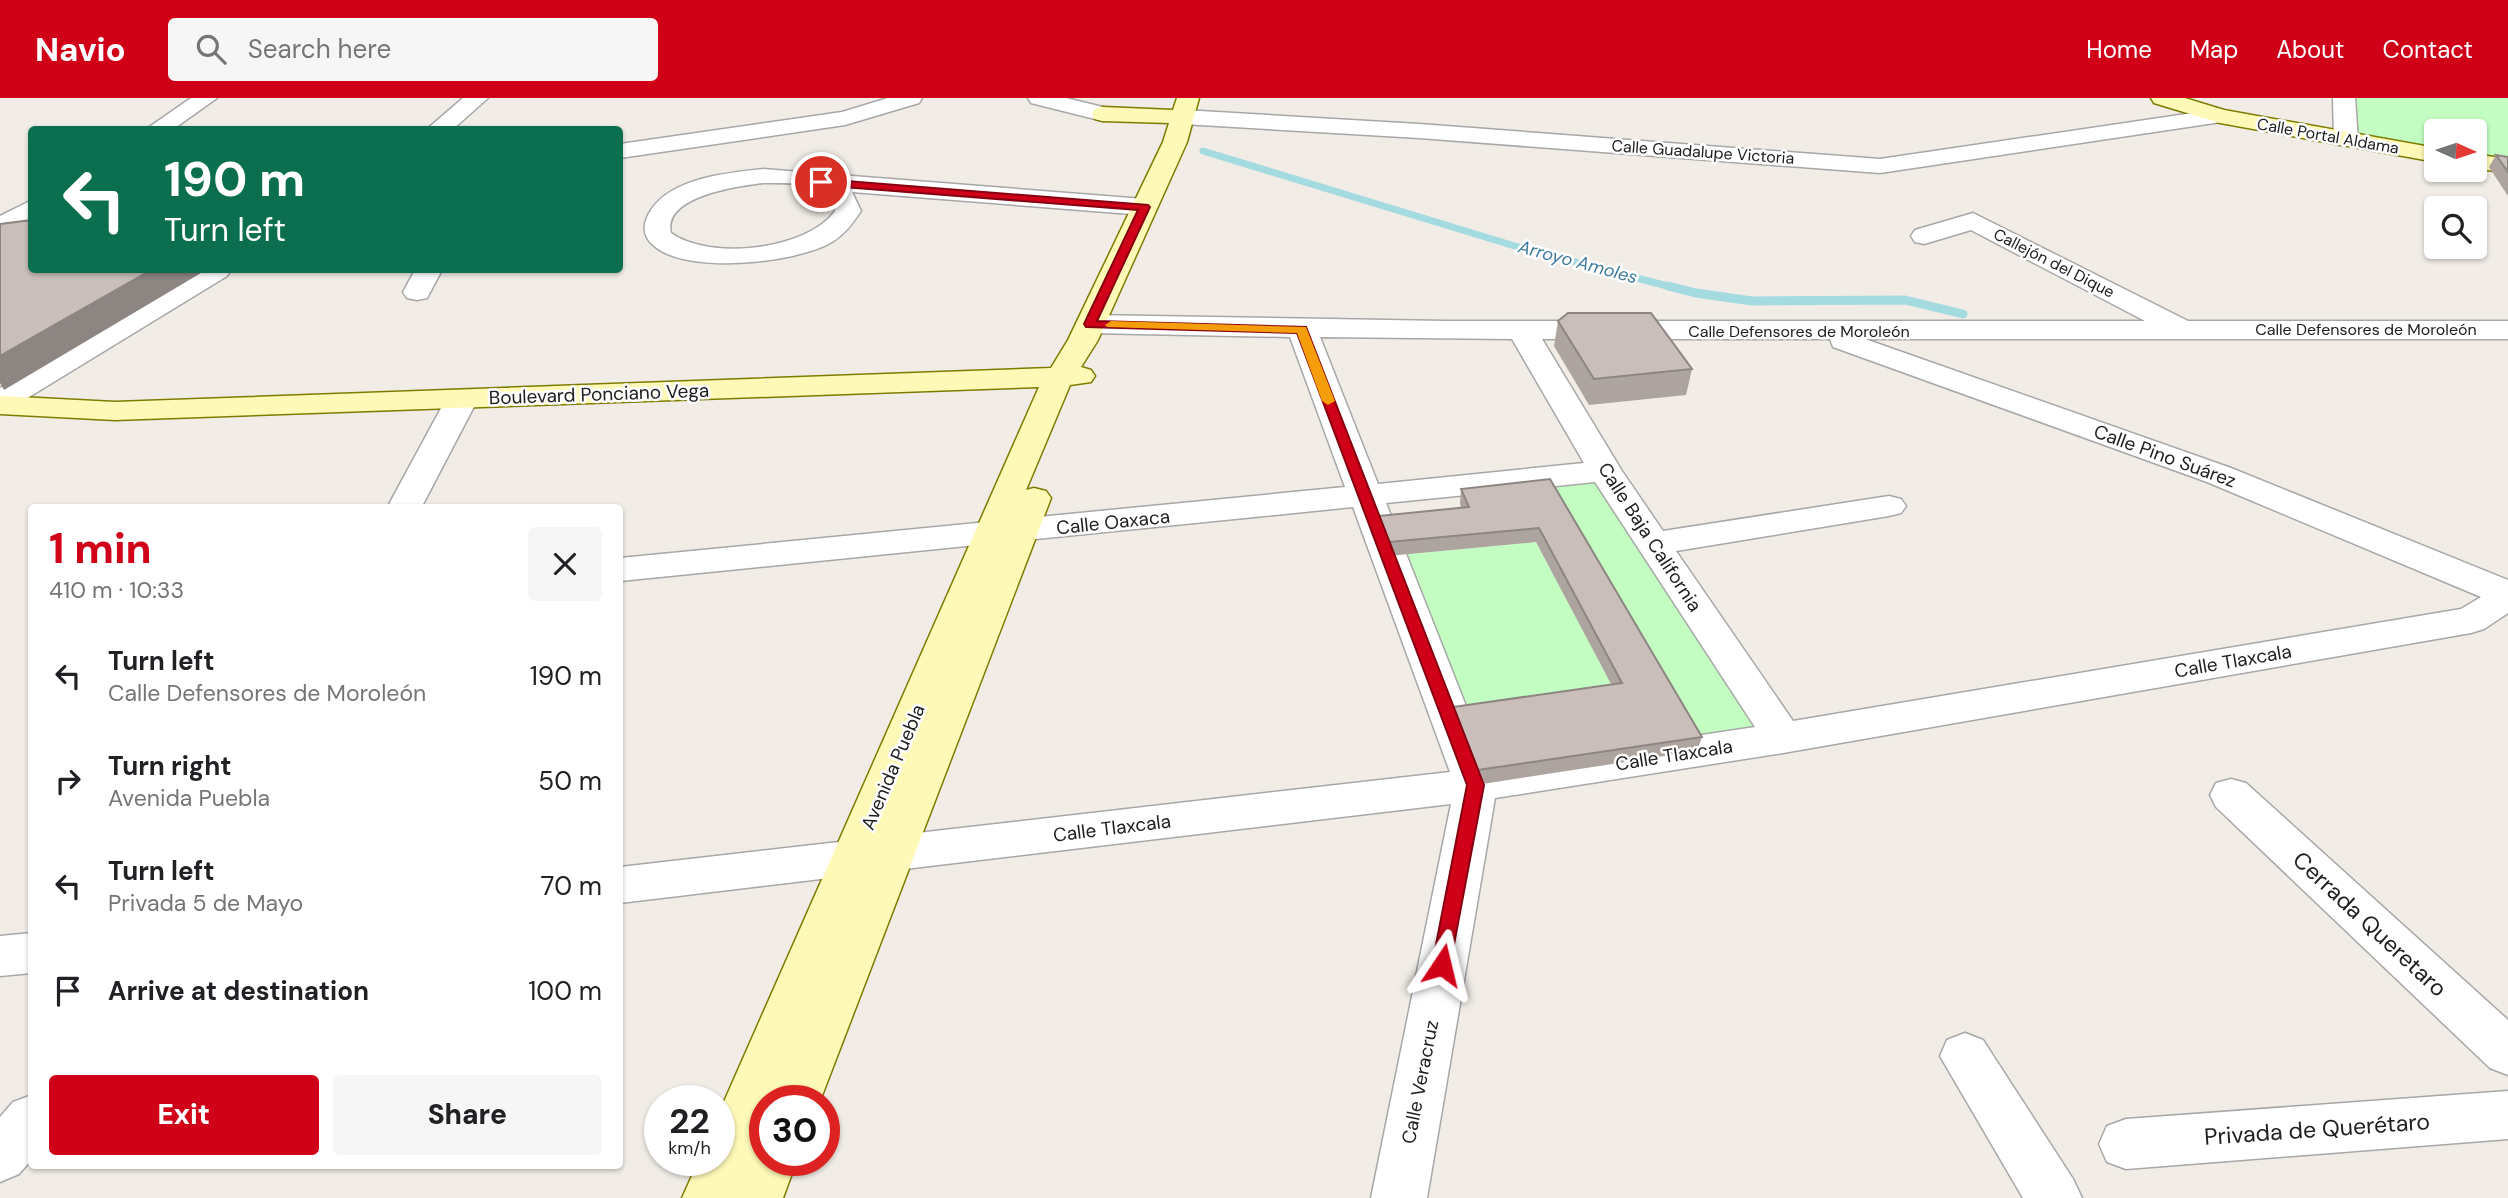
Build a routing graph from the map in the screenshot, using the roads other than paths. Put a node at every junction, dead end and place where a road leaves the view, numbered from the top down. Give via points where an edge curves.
1 (206, 98) edge
2 (477, 98) edge
3 (911, 98) edge
4 (1040, 98) edge
5 (2162, 98) edge
6 (2344, 98) edge
7 (2220, 116) junction
8 (1182, 119) edge
9 (162, 126) edge
10 (442, 126) edge
11 (760, 130) junction
12 (2346, 140) junction
13 (623, 150) edge
14 (2424, 153) edge
15 (2487, 163) edge
16 (2508, 166) edge
17 (763, 176) junction
18 (821, 182) junction
19 (1144, 207) junction
20 (28, 209) edge
21 (0, 226) edge
22 (28, 236) edge
23 (1924, 236) dead end
24 (0, 239) edge
25 (213, 273) edge
26 (2181, 328) junction
27 (1302, 329) junction
28 (2508, 330) edge
29 (1523, 332) junction
30 (1818, 332) junction
31 (1079, 354) junction
32 (462, 399) junction
33 (0, 403) edge
34 (115, 411) junction
35 (0, 424) edge
36 (1605, 471) junction
37 (1363, 495) junction
38 (406, 504) edge
39 (1889, 506) dead end
40 (1005, 533) junction
41 (1654, 542) junction
42 (623, 570) edge
43 (2508, 595) edge
44 (1783, 738) junction
45 (1476, 785) junction
46 (2231, 796) dead end
47 (873, 856) junction
48 (623, 885) edge
49 (28, 954) edge
50 (0, 957) edge
51 (2508, 1052) edge
52 (1965, 1056) dead end
53 (799, 1085) edge
54 (2508, 1115) edge
55 (28, 1124) edge
56 (2126, 1144) dead end
57 (0, 1156) edge
58 (764, 1176) edge
59 (710, 1198) edge
60 (755, 1198) edge
61 (1399, 1198) edge
62 (2054, 1198) edge

1 - 9 street
2 - 10 street
3 - 11 street via 845,118
4 - 8 street via 1103,114
5 - 7 street, Calle Portal Aldama
6 - 12 street
7 - 8 street, Calle Guadalupe Victoria via 1880,166 1432,132
7 - 12 street, Calle Portal Aldama
8 - 19 street, Avenida Puebla
11 - 13 street
11 - 17 street
12 - 14 street, Calle Portal Aldama
15 - 16 street
17 - 18 street
17 - 18 street via 733,179 695,191 660,214 656,229 682,250 709,255 768,253 799,245 835,228 848,211 847,200 839,191
18 - 19 street
19 - 31 street, Avenida Puebla
20 - 21 street
22 - 24 street
23 - 26 street, Callejón del Dique via 1973,221
25 - 33 street
26 - 28 street, Calle Defensores de Moroleón
26 - 30 street, Calle Defensores de Moroleón
27 - 29 street, Calle Defensores de Moroleón
27 - 31 street, Calle Defensores de Moroleón
27 - 37 street
29 - 30 street, Calle Defensores de Moroleón
29 - 36 street, Calle Baja California
30 - 43 street, Calle Pino Suárez via 2219,475
31 - 32 street, Boulevard Ponciano Vega
31 - 40 street, Avenida Puebla
32 - 34 street, Boulevard Ponciano Vega
32 - 38 street
33 - 34 street, Boulevard Ponciano Vega
34 - 35 street, Boulevard Ponciano Vega
36 - 37 street, Calle Oaxaca
36 - 41 street, Calle Baja California
37 - 40 street, Calle Oaxaca
37 - 45 street
39 - 41 street
40 - 42 street, Calle Oaxaca
40 - 47 street, Avenida Puebla
41 - 44 street, Calle Baja California
43 - 44 street, Calle Tlaxcala via 2470,620
44 - 45 street, Calle Tlaxcala
45 - 47 street, Calle Tlaxcala
45 - 61 street, Calle Veracruz
46 - 51 street, Cerrada Queretaro
47 - 48 street, Calle Tlaxcala
47 - 53 street, Avenida Puebla
47 - 59 street, Avenida Puebla
49 - 50 street
52 - 62 street
54 - 56 street, Privada de Querétaro
55 - 57 street
58 - 60 street

